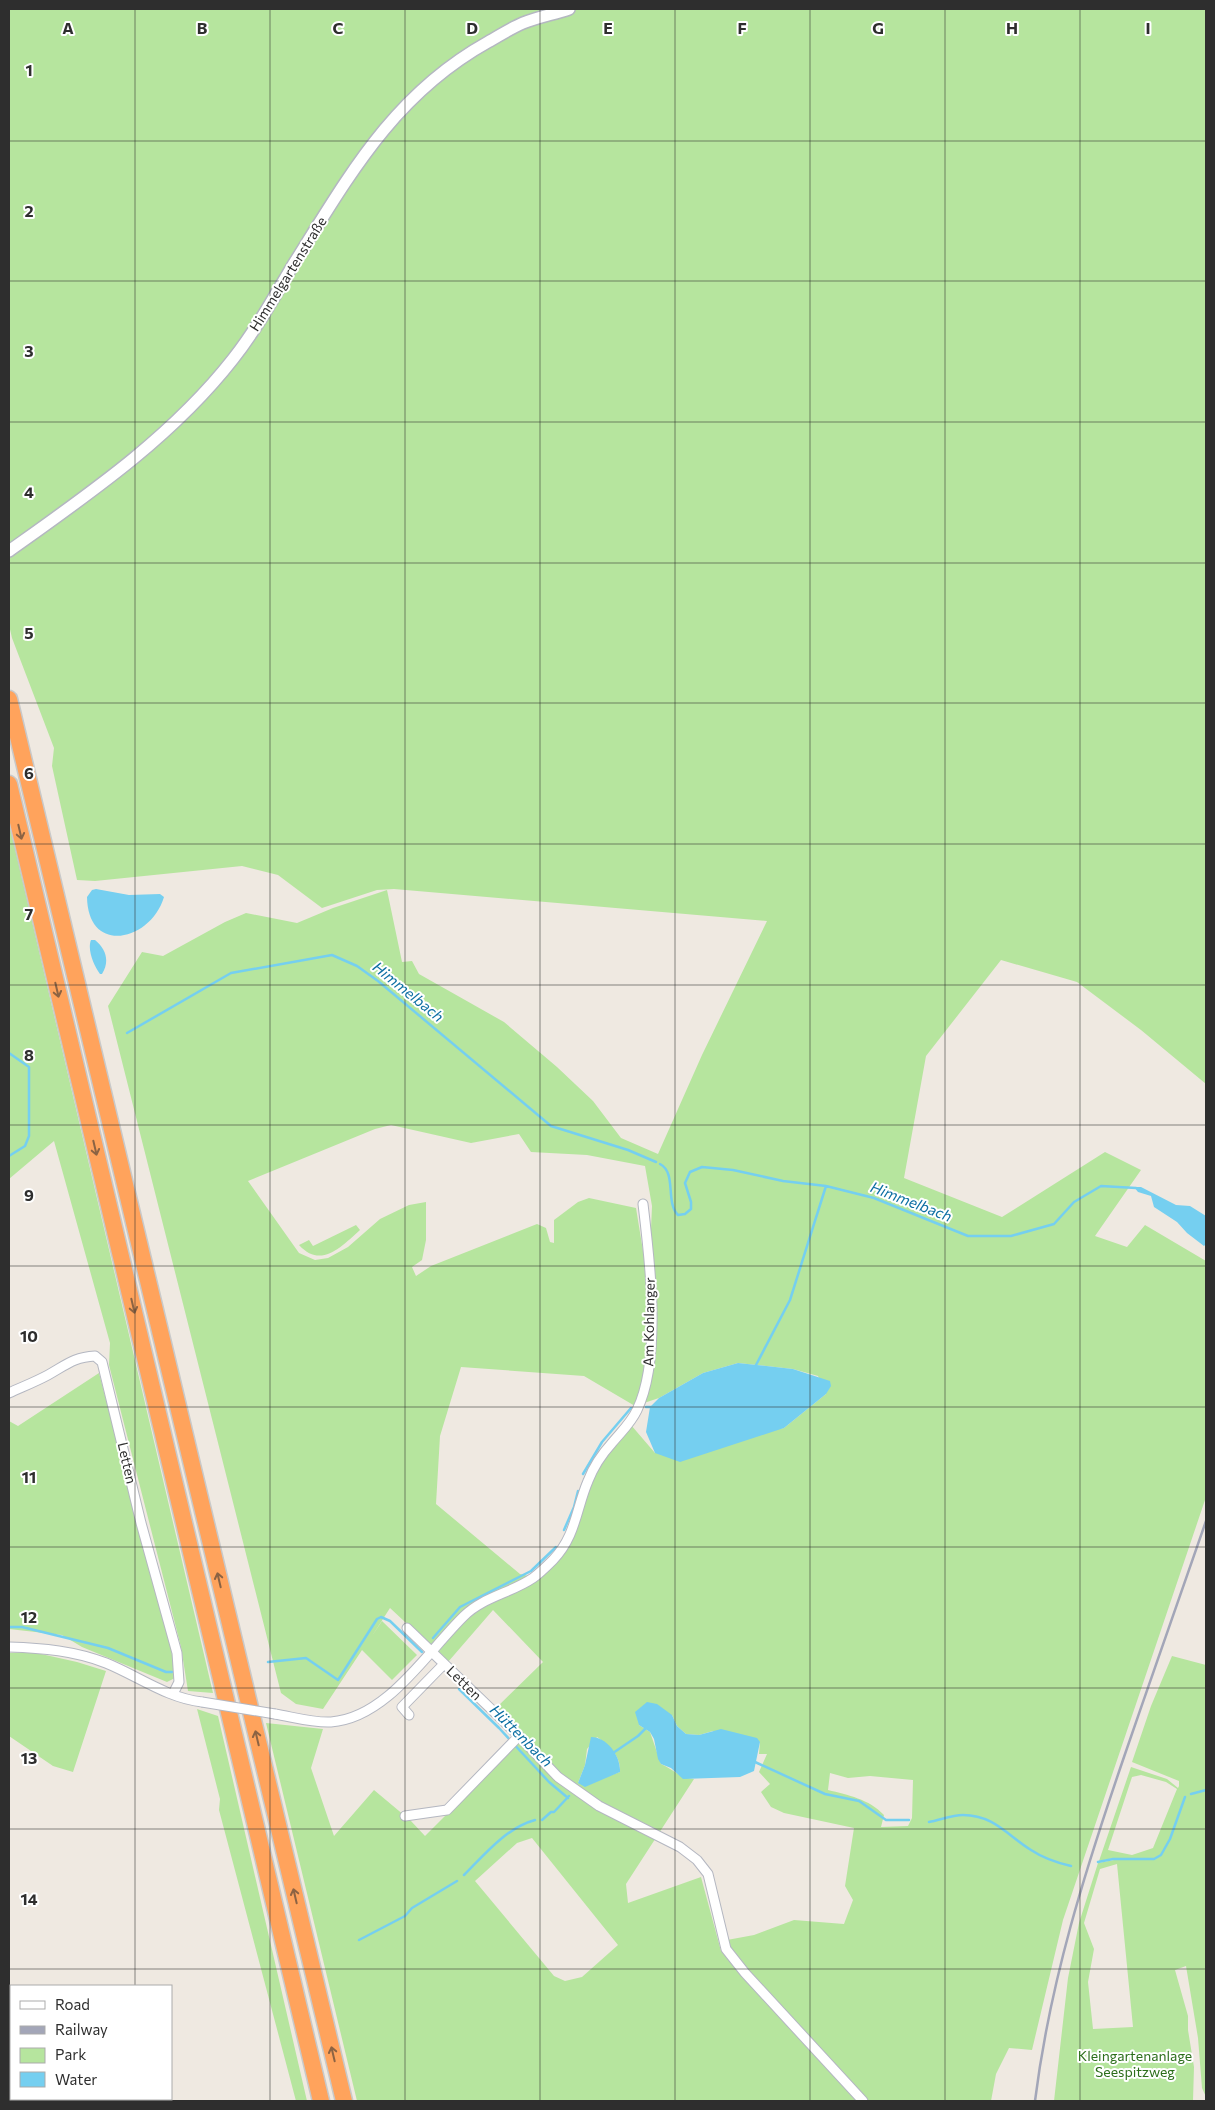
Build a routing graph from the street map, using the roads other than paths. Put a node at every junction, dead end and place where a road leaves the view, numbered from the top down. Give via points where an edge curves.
1 (569, 9) edge
2 (9, 551) edge
3 (9, 699) edge
4 (9, 784) edge
5 (643, 1204) dead end
6 (9, 1393) edge
7 (407, 1628) dead end
8 (9, 1647) edge
9 (431, 1652) junction
10 (444, 1664) junction
11 (173, 1694) junction
12 (409, 1715) dead end
13 (519, 1736) junction
14 (405, 1816) dead end
15 (321, 2101) edge
16 (344, 2101) edge
17 (863, 2101) edge

1 - 2 street, Himmelgartenstraße via 501,34 471,52 420,91 388,123 364,154 270,306 213,383 136,456
16 -> 3 highway
4 -> 15 highway
5 - 9 street, Am Kohlanger via 650,1262 650,1361 644,1393 636,1412 596,1465 587,1482 574,1526 554,1559 533,1578 470,1610
6 - 11 street, Letten via 51,1374 68,1362 89,1356 100,1359 177,1653 179,1682
7 - 9 street, Letten
8 - 11 street via 75,1653
9 - 10 street, Letten
9 - 11 street, bridge via 390,1695 370,1709 329,1722 189,1700
10 - 12 street via 402,1707
10 - 13 street, Letten
13 - 14 street via 447,1810
13 - 17 street, Letten via 544,1765 578,1792 680,1847 697,1860 708,1874 726,1949

